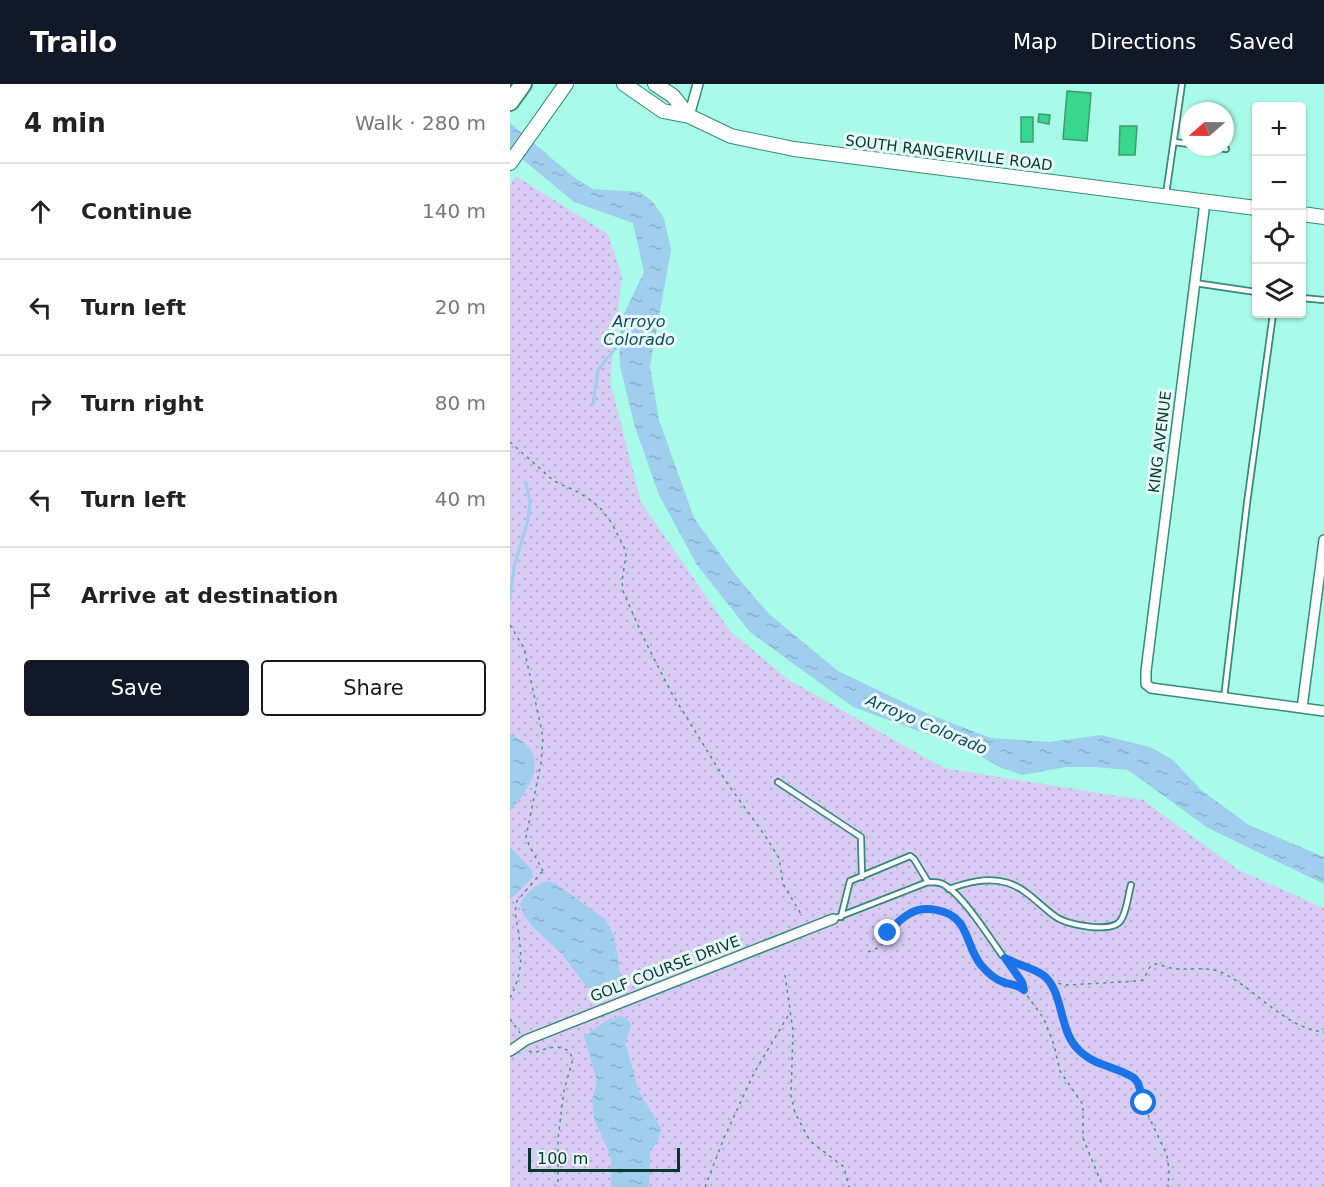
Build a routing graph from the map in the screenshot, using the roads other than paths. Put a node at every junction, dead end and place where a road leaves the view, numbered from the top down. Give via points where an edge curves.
1 (523, 84) edge
2 (624, 84) edge
3 (655, 84) edge
4 (698, 84) edge
5 (1182, 84) edge
6 (562, 88) edge
7 (510, 102) edge
8 (688, 116) junction
9 (1174, 142) junction
10 (1180, 143) edge
11 (510, 163) edge
12 (1166, 197) junction
13 (1205, 202) junction
14 (1252, 207) edge
15 (1306, 215) edge
16 (1324, 217) edge
17 (1195, 283) junction
18 (1252, 291) edge
19 (1306, 298) edge
20 (1324, 300) edge
21 (1272, 318) edge
22 (1324, 540) edge
23 (1224, 698) junction
24 (1302, 708) junction
25 (1324, 711) edge
26 (778, 782) dead end
27 (862, 876) junction
28 (928, 882) junction
29 (1131, 885) dead end
30 (949, 889) junction
31 (837, 918) junction
32 (1004, 957) road end
33 (510, 1051) edge

1 - 7 highway
2 - 8 main road via 663,111
3 - 8 main road, SOUTH RANGERVILLE ROAD via 673,96
4 - 8 street
5 - 9 lane
6 - 11 main road
8 - 12 main road, SOUTH RANGERVILLE ROAD via 731,136 794,149
9 - 10 lane
9 - 12 lane
12 - 13 main road, SOUTH RANGERVILLE ROAD
13 - 14 main road, SOUTH RANGERVILLE ROAD
13 - 17 street, KING AVENUE
15 - 16 main road
17 - 18 lane
17 - 23 street, KING AVENUE via 1146,684 1151,688
19 - 20 lane
21 - 23 lane
22 - 24 street
23 - 24 street
24 - 25 street
26 - 27 lane via 861,837
27 - 28 lane via 910,856
27 - 31 lane via 850,881
28 - 30 lane via 938,882
28 - 31 lane
29 - 30 lane via 1121,920 1107,927 1058,919 1006,882 983,880
30 - 32 lane
31 - 33 street, GOLF COURSE DRIVE via 524,1041

